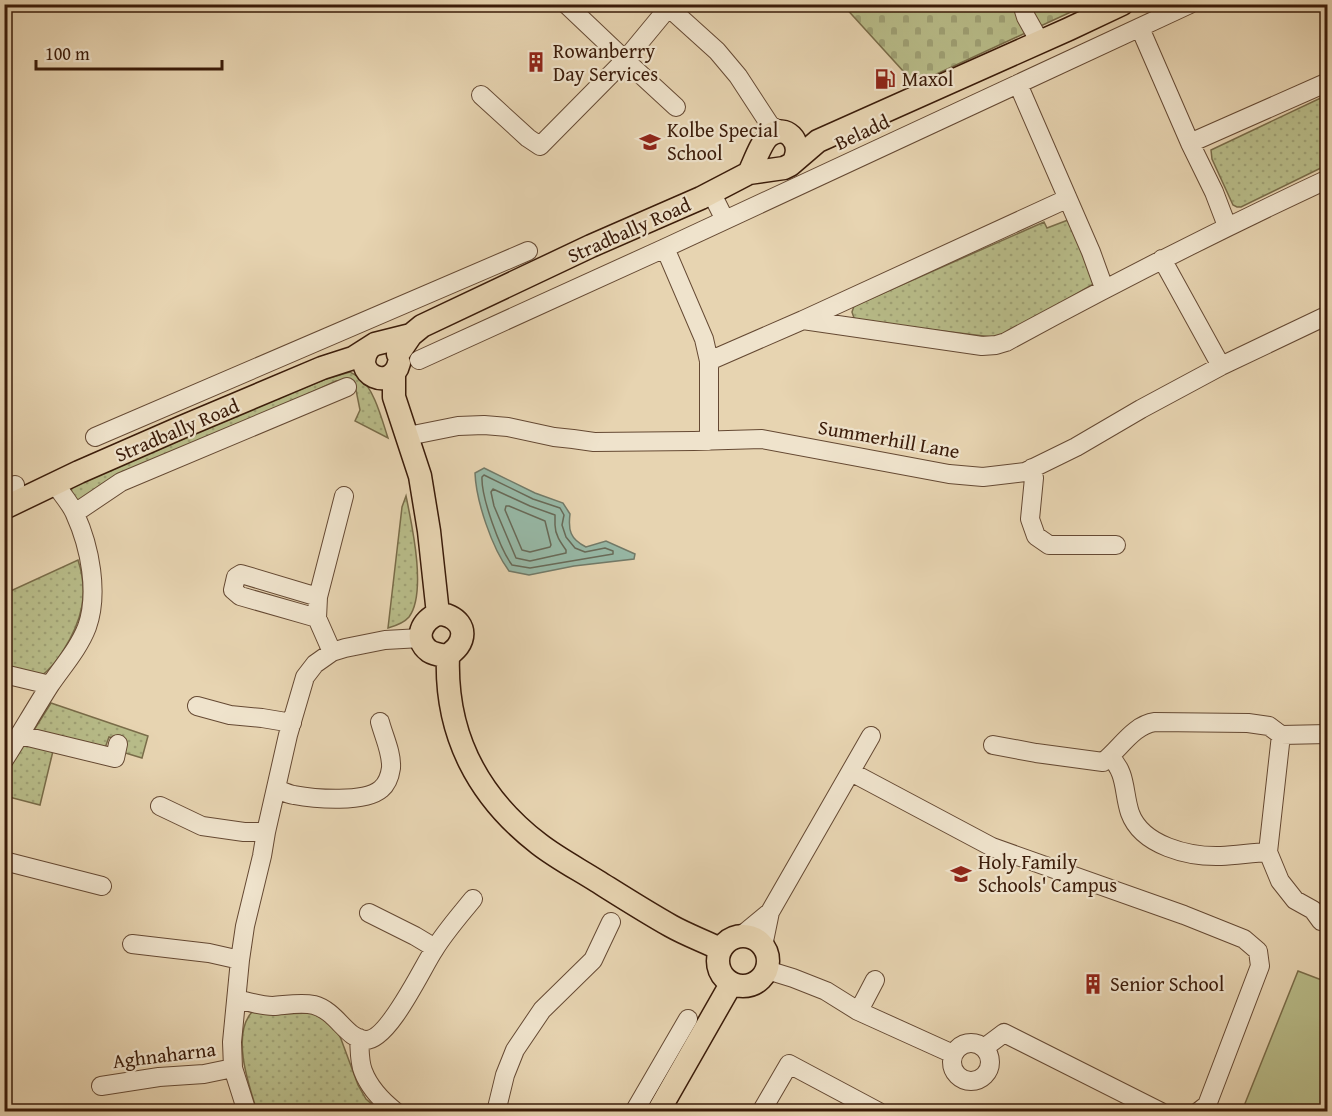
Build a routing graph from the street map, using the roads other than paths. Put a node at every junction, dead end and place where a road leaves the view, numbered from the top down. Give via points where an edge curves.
1 (566, 4) edge
2 (1022, 4) edge
3 (1122, 4) edge
4 (1190, 4) edge
5 (667, 6) edge
6 (1140, 28) junction
7 (1069, 29) junction
8 (1040, 42) junction
9 (1080, 54) junction
10 (625, 60) junction
11 (1328, 82) edge
12 (1018, 84) junction
13 (481, 95) dead end
14 (676, 107) dead end
15 (1190, 143) junction
16 (779, 144) junction
17 (1328, 179) edge
18 (711, 192) junction
19 (1060, 202) dead end
20 (725, 220) junction
21 (1227, 226) junction
22 (665, 248) junction
23 (528, 251) dead end
24 (1162, 259) junction
25 (1104, 288) junction
26 (1328, 315) edge
27 (803, 320) junction
28 (311, 344) junction
29 (382, 359) junction
30 (709, 361) junction
31 (1221, 366) junction
32 (322, 368) junction
33 (347, 387) dead end
34 (408, 436) junction
35 (95, 437) dead end
36 (709, 441) junction
37 (1032, 468) junction
38 (54, 484) junction
39 (345, 496) dead end
40 (4, 508) edge
41 (75, 513) junction
42 (1116, 545) dead end
43 (318, 597) junction
44 (438, 614) junction
45 (317, 618) junction
46 (421, 638) junction
47 (332, 652) junction
48 (448, 656) junction
49 (4, 674) edge
50 (50, 685) junction
51 (197, 706) dead end
52 (380, 722) dead end
53 (292, 723) junction
54 (1328, 734) edge
55 (20, 735) junction
56 (1281, 735) junction
57 (871, 736) dead end
58 (118, 744) dead end
59 (993, 745) dead end
60 (1110, 757) junction
61 (4, 760) edge
62 (851, 772) junction
63 (277, 789) junction
64 (160, 806) dead end
65 (266, 832) junction
66 (1268, 852) junction
67 (4, 861) edge
68 (102, 886) dead end
69 (473, 899) dead end
70 (770, 912) junction
71 (369, 913) dead end
72 (1322, 921) dead end
73 (611, 922) dead end
74 (741, 936) junction
75 (132, 944) dead end
76 (763, 946) junction
77 (435, 948) junction
78 (720, 949) junction
79 (240, 960) junction
80 (767, 970) junction
81 (875, 980) dead end
82 (731, 984) junction
83 (237, 999) junction
84 (858, 1011) junction
85 (688, 1018) dead end
86 (359, 1038) junction
87 (984, 1048) junction
88 (953, 1054) junction
89 (233, 1068) junction
90 (101, 1086) dead end
91 (390, 1109) edge
92 (247, 1112) edge
93 (496, 1112) edge
94 (634, 1112) edge
95 (658, 1112) edge
96 (761, 1112) edge
97 (879, 1112) edge
98 (1161, 1112) edge
99 (1198, 1112) edge

1 - 10 street
2 - 8 street
3 - 7 main road
4 - 6 street, Beladd
5 - 10 street
5 - 16 street via 717,51 744,85
6 - 9 street, Beladd
6 - 15 street
7 - 8 main road
7 - 9 street
8 - 16 main road via 818,141
9 - 12 street, Beladd
10 - 13 street via 540,147
10 - 14 street
11 - 15 street
12 - 20 street, Beladd
12 - 25 street
15 - 21 street
16 - 18 main road, Stradbally Road via 749,173
17 - 21 street
18 - 20 street
18 - 29 main road, Stradbally Road via 422,326
19 - 27 street
20 - 22 street, Beladd
21 - 24 street
22 - 29 street, Beladd
22 - 30 street via 704,339
23 - 28 street
24 - 25 street
24 - 31 street
25 - 27 street via 996,345
26 - 31 street, Summerhill Lane
27 - 30 street
28 - 32 street
28 - 35 street
29 - 32 main road, Stradbally Road
29 - 34 main road
30 - 36 street
31 - 37 street, Summerhill Lane
32 - 38 main road, Stradbally Road
33 - 41 street via 121,482
34 - 36 street, Summerhill Lane via 484,425 594,442
34 - 44 main road via 420,476
36 - 37 street, Summerhill Lane via 762,439 983,477
37 - 42 street via 1030,519 1036,536 1049,545
38 - 40 main road, Stradbally Road
38 - 41 street
39 - 43 street
41 - 50 street via 91,569 92,606 77,646
43 - 45 street
43 - 45 street via 241,574 232,590 240,596
44 - 46 main road via 424,622
44 - 48 main road via 453,617 462,630 459,646
45 - 47 street
46 - 47 street, Aghnaharna via 385,640
46 - 48 main road via 430,651
47 - 53 street, Aghnaharna via 305,677
48 - 78 main road via 452,708 465,756 500,808 541,846 673,927
49 - 50 street
50 - 55 street
51 - 53 street via 230,716
52 - 63 street via 391,760 390,775 381,789 362,796 331,798 293,795
53 - 63 street, Aghnaharna
54 - 56 street
55 - 58 street via 115,758
55 - 61 street
56 - 60 street via 1269,726 1248,723 1146,723
56 - 66 street
57 - 62 street
59 - 60 street via 1093,762
60 - 66 street via 1122,772 1131,815 1144,834 1195,855
62 - 70 street
62 - 99 street via 992,847 1184,915 1244,939 1258,951 1260,966 1207,1106
63 - 65 street, Aghnaharna
64 - 65 street via 202,826
65 - 79 street, Aghnaharna
66 - 72 street via 1280,881 1295,900
67 - 68 street
69 - 77 street
70 - 74 street
70 - 76 street
71 - 77 street
73 - 93 street via 593,960 542,1010 515,1050
74 - 76 main road
74 - 78 main road
75 - 79 street
76 - 80 main road
77 - 86 street via 396,1016 371,1039
78 - 82 main road via 717,965 724,980
79 - 83 street, Aghnaharna
80 - 82 main road via 756,983 740,987
80 - 84 street via 825,991
81 - 84 street
82 - 95 main road
83 - 86 street via 272,1006 316,1006
83 - 89 street, Aghnaharna
84 - 88 street
85 - 94 street
86 - 91 street via 362,1070
87 - 88 street via 967,1044
87 - 88 street via 990,1065 974,1081 963,1080 954,1072
87 - 98 street via 1004,1033
89 - 90 street, Aghnaharna
89 - 92 street, Aghnaharna
96 - 97 street via 789,1064

